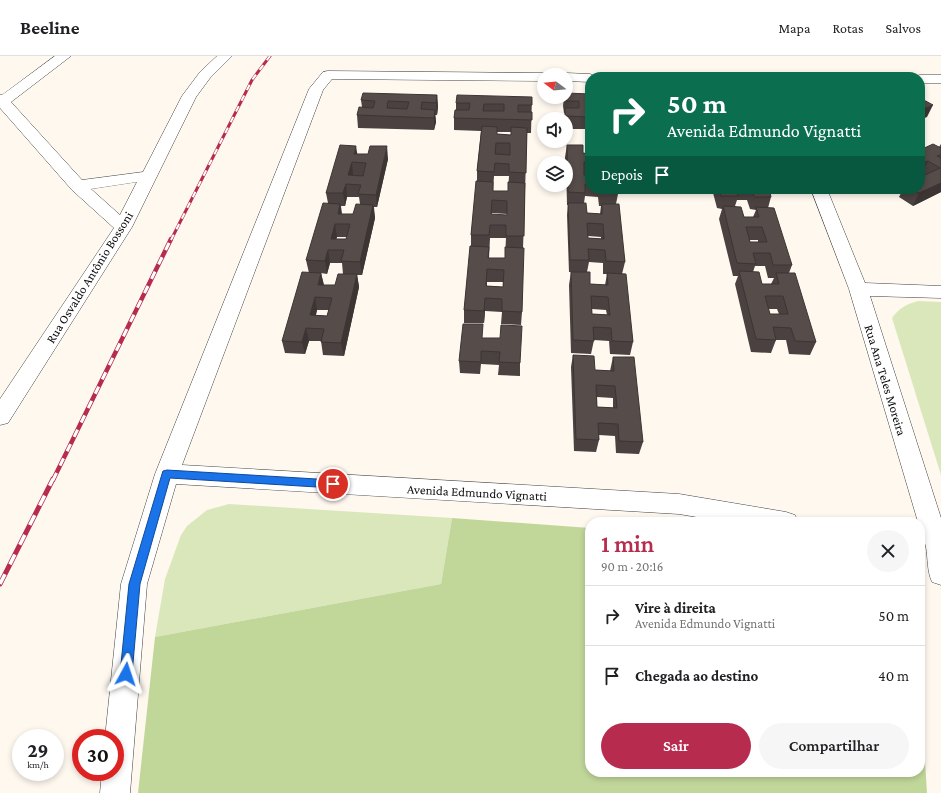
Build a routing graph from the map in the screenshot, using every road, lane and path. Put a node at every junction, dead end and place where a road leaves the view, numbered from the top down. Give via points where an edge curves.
1 (64, 56) edge
2 (225, 56) edge
3 (537, 77) edge
4 (573, 77) edge
5 (585, 78) edge
6 (941, 78) edge
7 (925, 79) edge
8 (1, 100) edge
9 (148, 176) junction
10 (78, 186) junction
11 (821, 194) edge
12 (123, 227) junction
13 (858, 289) junction
14 (941, 292) edge
15 (0, 417) edge
16 (167, 474) junction
17 (756, 517) edge
18 (925, 517) edge
19 (925, 519) edge
20 (933, 546) edge
21 (941, 574) edge
22 (115, 793) edge

1 - 8 street
2 - 9 street, Rua Osvaldo Antônio Bossoni via 189,96
3 - 16 street via 328,75 316,89
4 - 5 street
6 - 7 street
8 - 10 street
9 - 10 street
9 - 12 street, Rua Osvaldo Antônio Bossoni
10 - 12 street
11 - 13 street, Rua Ana Teles Moreira
12 - 15 street, Rua Osvaldo Antônio Bossoni
13 - 14 street
13 - 18 street, Rua Ana Teles Moreira
16 - 17 street, Avenida Edmundo Vignatti via 679,504
16 - 22 street via 134,584
19 - 20 street, Rua Ana Teles Moreira
20 - 21 street, Rua Ana Teles Moreira

